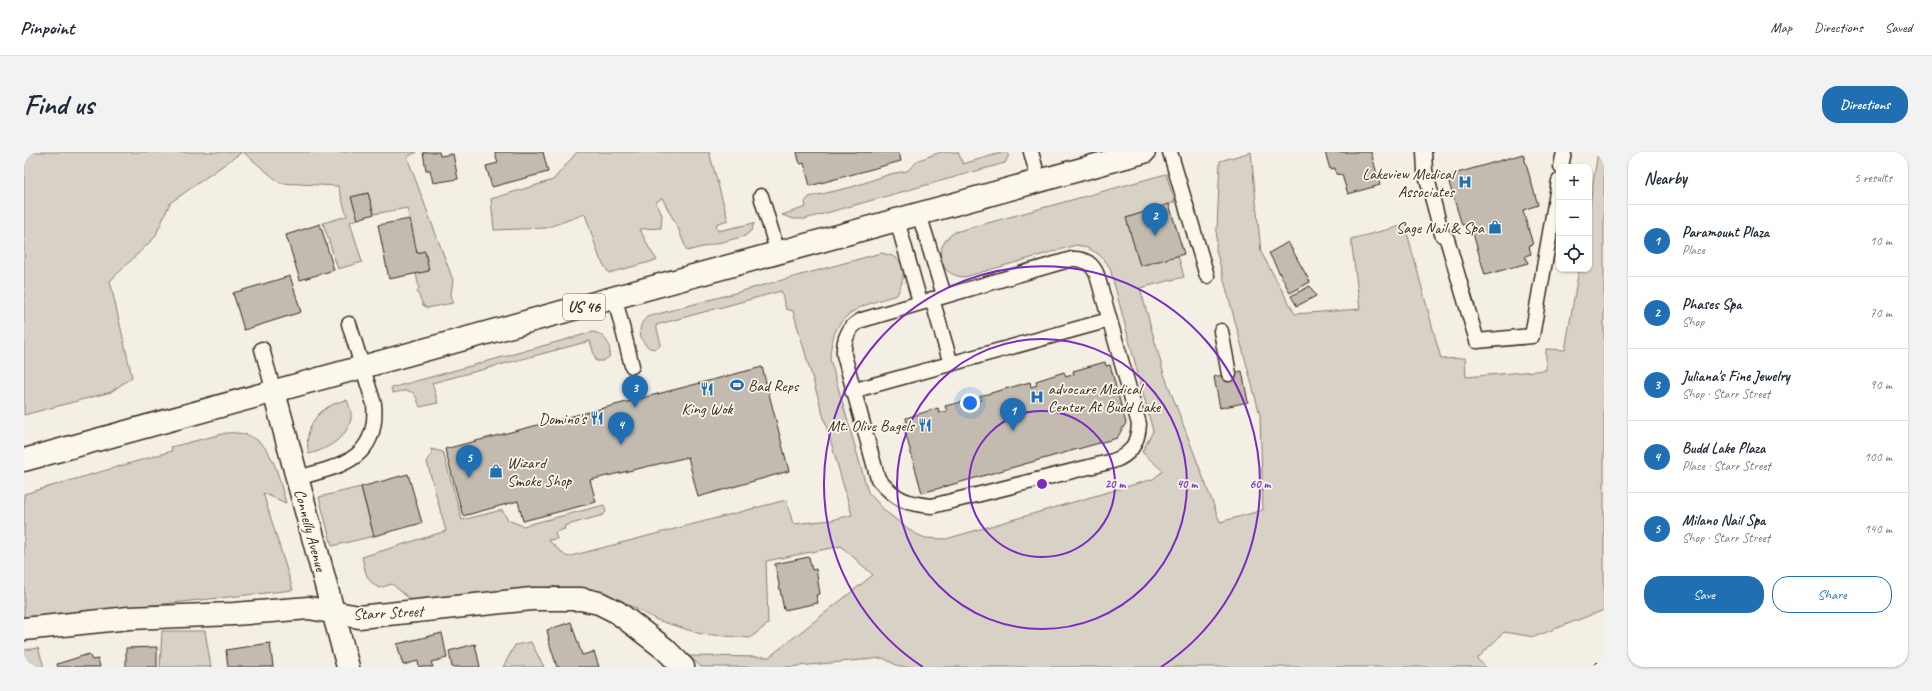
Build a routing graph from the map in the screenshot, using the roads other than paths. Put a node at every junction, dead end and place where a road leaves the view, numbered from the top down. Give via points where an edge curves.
1 (1030, 152) edge
2 (1144, 152) edge
3 (1170, 152) edge
4 (1424, 152) edge
5 (1564, 152) edge
6 (1562, 164) edge
7 (1039, 181) junction
8 (761, 196) dead end
9 (1556, 198) edge
10 (919, 214) junction
11 (897, 220) junction
12 (778, 253) junction
13 (1207, 276) dead end
14 (614, 299) junction
15 (932, 299) junction
16 (1109, 320) junction
17 (349, 324) dead end
18 (1221, 331) dead end
19 (262, 349) dead end
20 (951, 364) junction
21 (632, 366) dead end
22 (363, 368) junction
23 (1229, 374) dead end
24 (852, 391) junction
25 (274, 392) junction
26 (24, 460) edge
27 (297, 478) junction
28 (333, 612) junction
29 (24, 629) edge
30 (348, 667) edge
31 (683, 667) edge

1 - 7 lane
2 - 7 main road, US 46
3 - 13 lane
4 - 9 lane via 1425,171 1442,234 1447,239 1477,341 1532,336
5 - 6 lane
7 - 10 main road, US 46
8 - 12 lane
10 - 11 main road, US 46
10 - 15 lane
11 - 12 main road, US 46
11 - 15 lane
12 - 14 main road, US 46
14 - 21 lane
14 - 22 main road, US 46
15 - 16 lane via 1077,259 1088,262 1095,271
15 - 20 lane
15 - 24 lane via 862,320 853,326 845,340 844,350
16 - 20 lane
16 - 24 lane via 1139,424 1138,438 1130,452 1122,458 932,506 910,504 889,491 878,479
17 - 22 lane
18 - 23 lane
19 - 25 lane
20 - 24 lane
22 - 25 main road, US 46
22 - 27 lane via 374,404 375,417 369,442 363,451 343,464
25 - 26 main road, US 46
25 - 27 main road, Connelly Avenue
27 - 28 main road, Connelly Avenue
28 - 29 main road, Starr Street via 309,608 129,618
28 - 30 main road, Connelly Avenue
28 - 31 main road, Starr Street via 359,617 532,599 570,598 593,601 608,606 642,630

